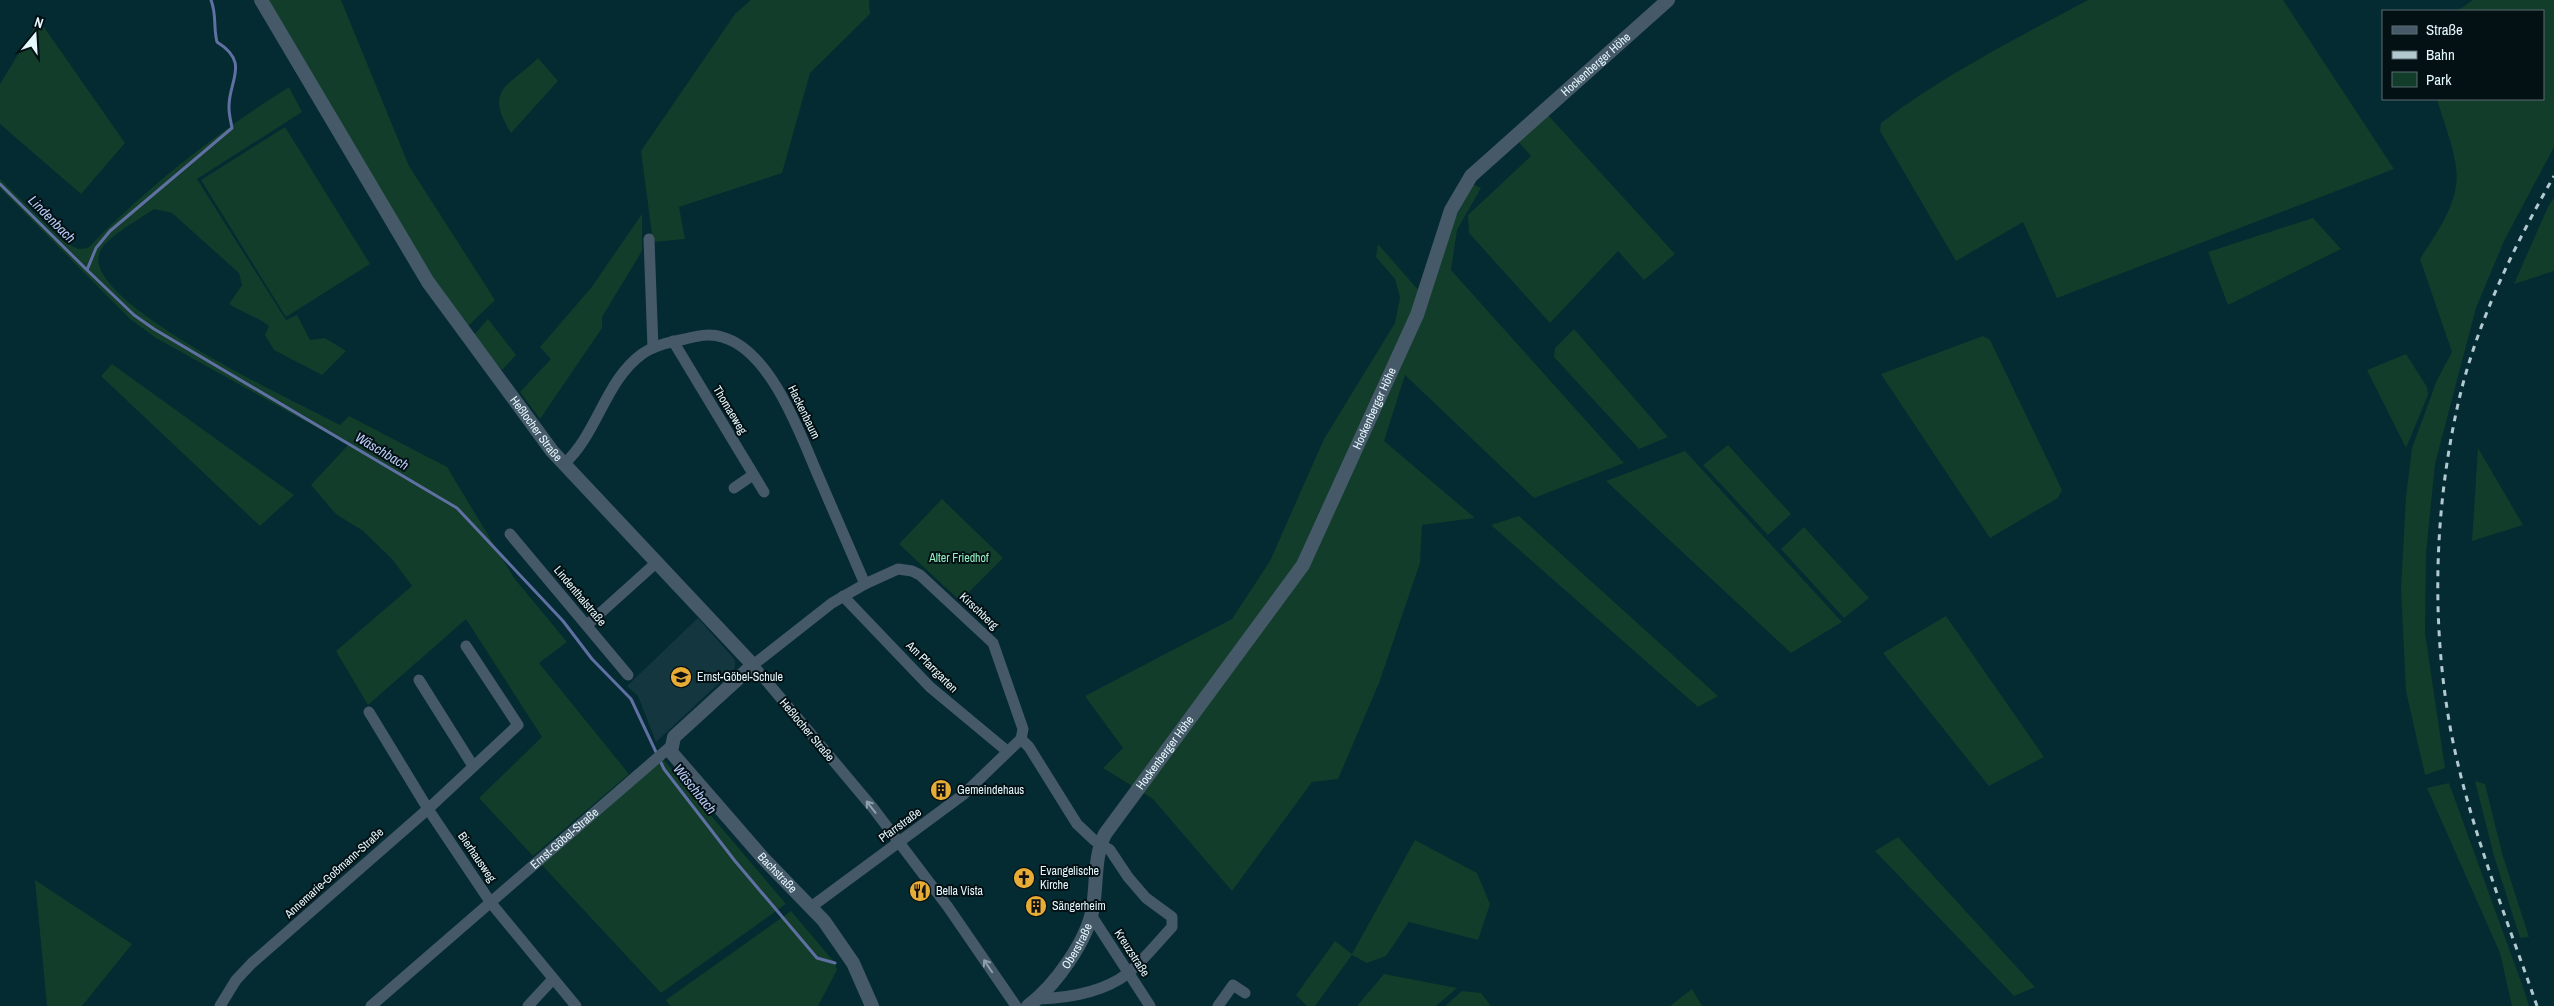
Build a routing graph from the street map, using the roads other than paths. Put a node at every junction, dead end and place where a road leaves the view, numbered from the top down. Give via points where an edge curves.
1 (261, 0) edge
2 (1668, 0) edge
3 (649, 239) dead end
4 (673, 342) junction
5 (653, 348) junction
6 (564, 464) junction
7 (753, 475) junction
8 (734, 488) dead end
9 (764, 492) dead end
10 (510, 534) dead end
11 (657, 562) junction
12 (865, 584) junction
13 (843, 596) junction
14 (587, 625) junction
15 (466, 646) dead end
16 (753, 665) junction
17 (628, 675) dead end
18 (419, 680) dead end
19 (369, 712) dead end
20 (1021, 738) junction
21 (668, 749) junction
22 (1006, 751) junction
23 (473, 766) junction
24 (428, 809) junction
25 (899, 843) junction
26 (1101, 843) junction
27 (492, 903) junction
28 (811, 907) junction
29 (1092, 915) junction
30 (1128, 973) junction
31 (553, 979) junction
32 (1245, 992) dead end
33 (1033, 1003) edge
34 (220, 1006) edge
35 (371, 1006) edge
36 (528, 1006) edge
37 (576, 1006) edge
38 (872, 1006) edge
39 (1016, 1006) edge
40 (1150, 1006) edge
41 (1218, 1006) edge

1 - 6 street, Heßlocher Straße via 428,282
2 - 26 street, Hockenberger Höhe via 1486,161 1466,184 1451,210 1416,316 1303,566
3 - 5 street
4 - 5 street, Hackenbaum
4 - 7 street, Thomaeweg
4 - 12 street, Hackenbaum via 702,335 722,336 740,346 762,367 787,405
5 - 6 street, Hackenbaum via 624,372 579,450
6 - 11 street, Heßlocher Straße
7 - 8 street
7 - 9 street, Thomaeweg
10 - 14 street, Lindenthalstraße
11 - 14 street
11 - 16 street, Heßlocher Straße
12 - 13 street, Kirschberg
12 - 20 street, Kirschberg via 898,569 912,571 986,635 997,651 1023,729
13 - 16 street, Kirschberg
13 - 22 street, Am Pfarrgarten via 930,687
14 - 17 street, Lindenthalstraße
15 - 23 street, Annemarie-Goßmann-Straße via 518,724
16 - 21 street, Ernst-Göbel-Straße via 674,737
25 -> 16 street, Heßlocher Straße
18 - 23 street
19 - 24 street, Bierhausweg
20 - 22 street, Pfarrstraße
20 - 26 street, Kirschberg via 1067,812 1085,833
21 - 27 street, Ernst-Göbel-Straße
21 - 28 street, Bachstraße via 763,858
22 - 25 street, Pfarrstraße via 964,794
23 - 24 street, Annemarie-Goßmann-Straße
24 - 27 street, Bierhausweg
24 - 34 street, Annemarie-Goßmann-Straße via 252,963 236,980
25 - 28 street, Pfarrstraße
39 -> 25 street, Heßlocher Straße
26 - 29 street, Oberstraße
26 - 30 street, Kirschberg via 1110,850 1146,898 1174,922
27 - 31 street, Bierhausweg
27 - 35 street, Ernst-Göbel-Straße
28 - 38 street, Bachstraße via 843,948
29 - 30 street, Kreuzstraße
29 - 33 street, Oberstraße via 1052,984
30 - 33 street via 1102,988
30 - 40 street, Kreuzstraße
31 - 36 street
31 - 37 street, Bierhausweg
32 - 41 street via 1233,985

